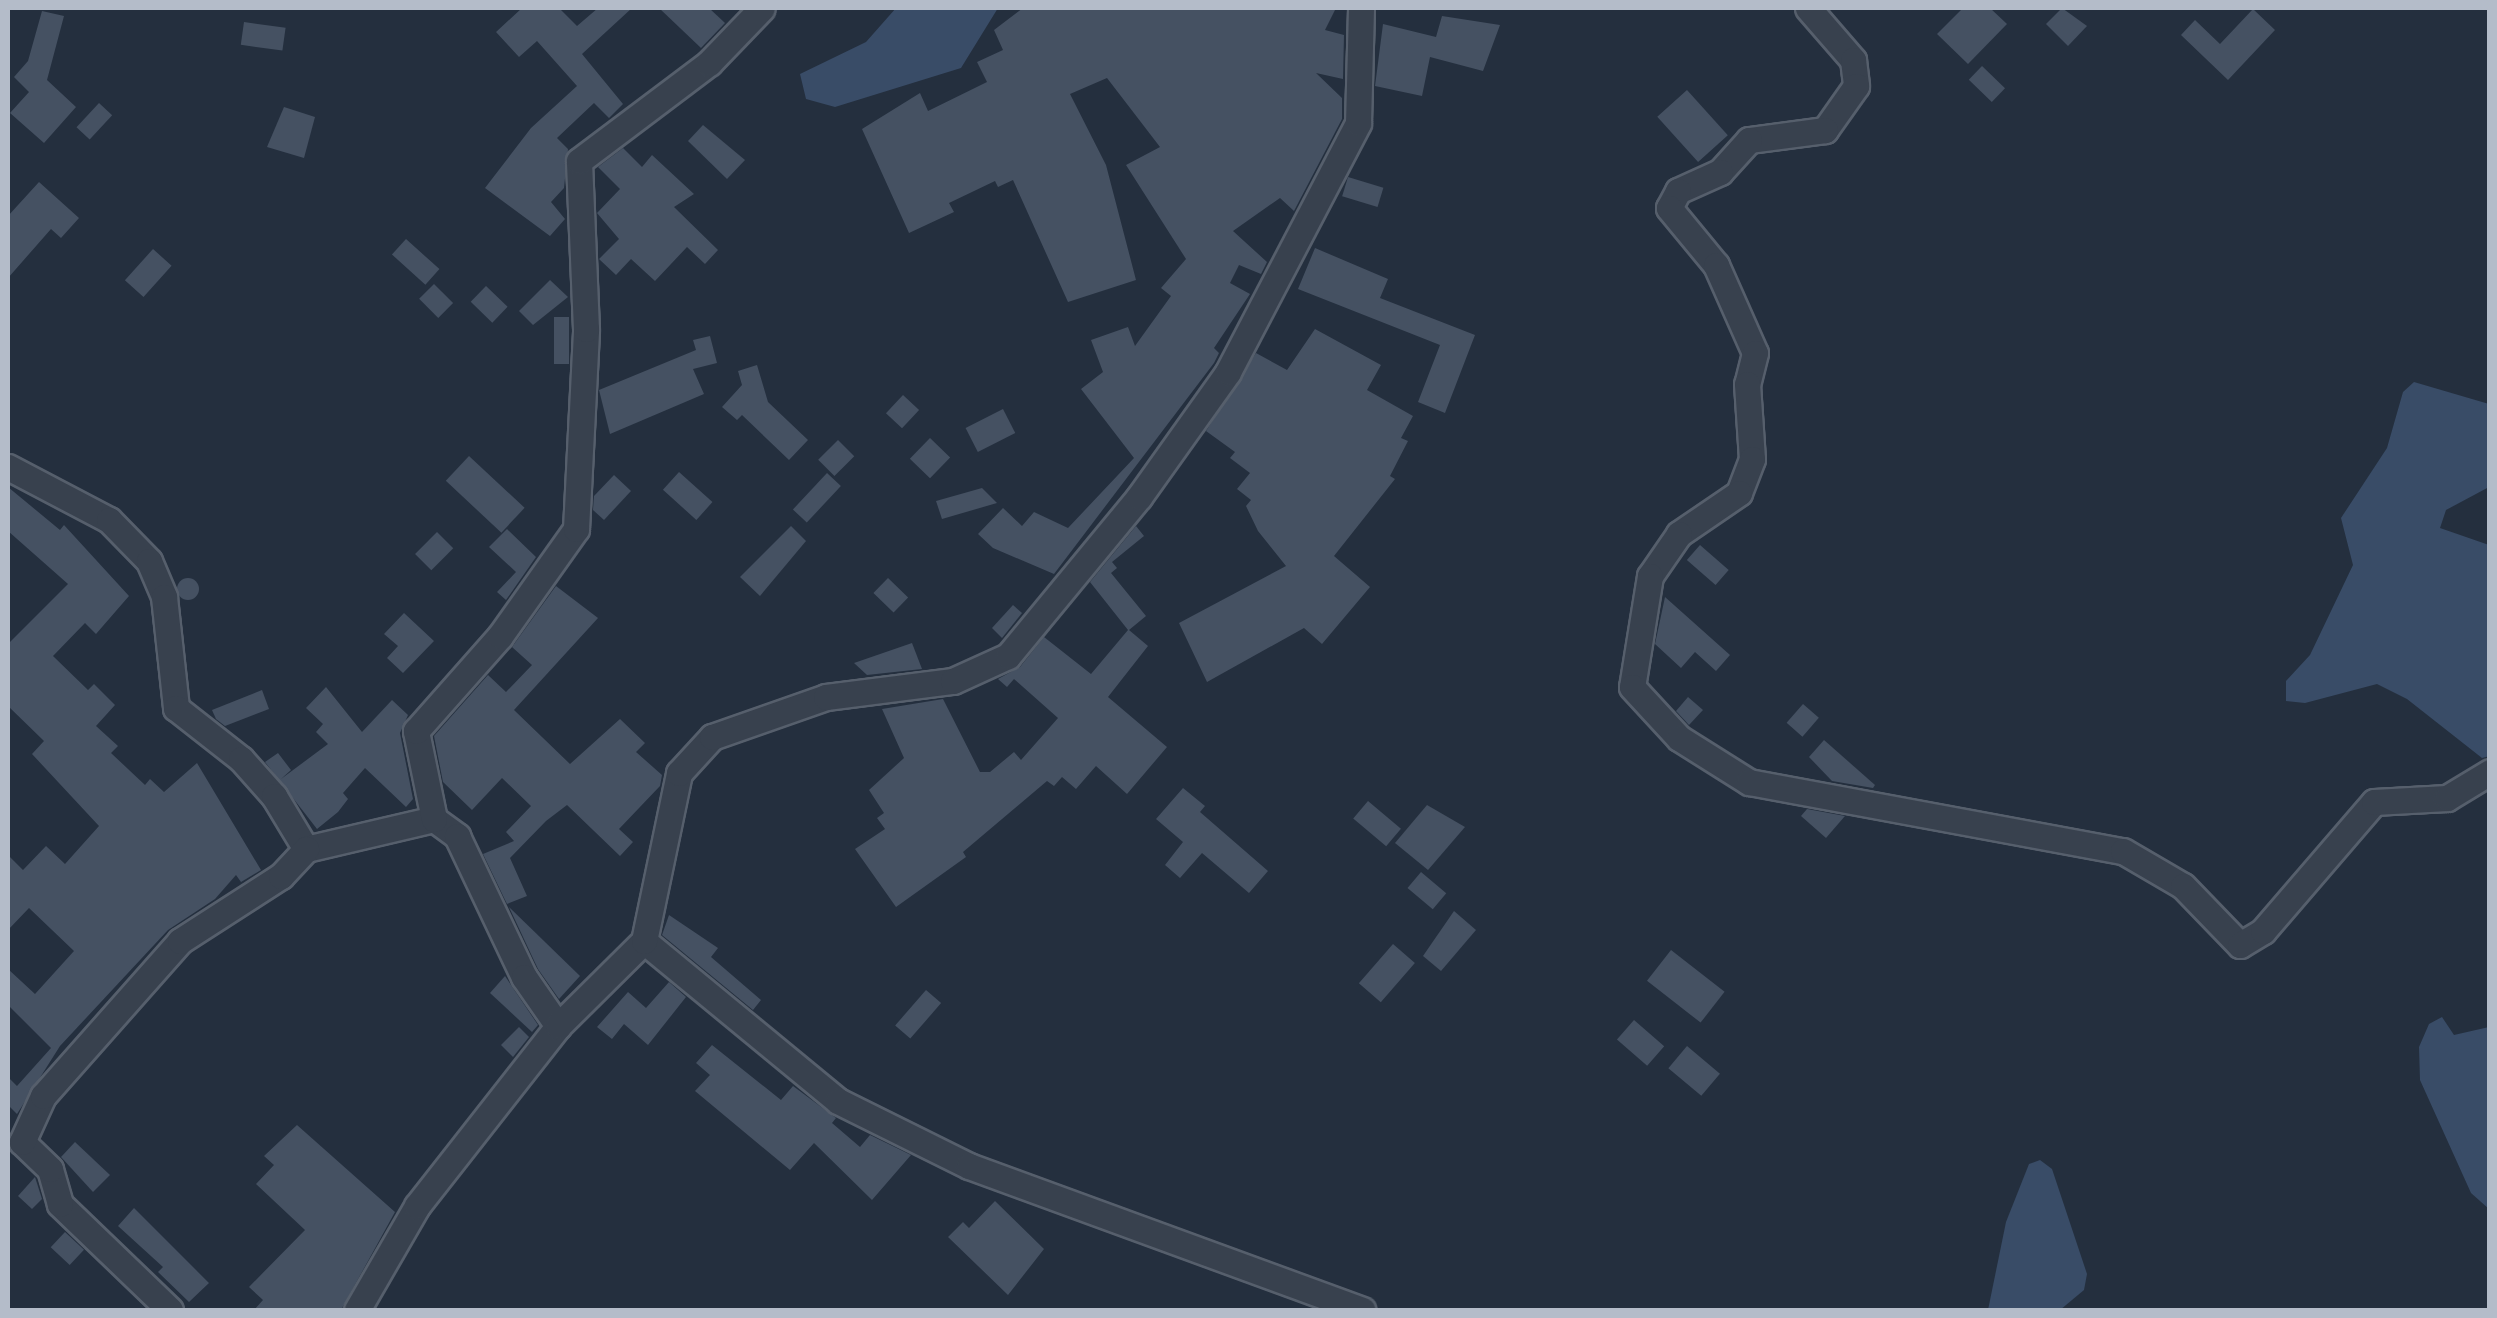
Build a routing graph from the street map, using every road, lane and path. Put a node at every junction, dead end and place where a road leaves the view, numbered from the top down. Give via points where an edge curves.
1 (762, 8) edge
2 (1361, 8) edge
3 (1808, 8) edge
4 (8, 467) edge
5 (2490, 772) edge
6 (434, 819) junction
7 (306, 849) junction
8 (644, 942) junction
9 (558, 1026) junction
10 (170, 1310) edge
11 (357, 1310) edge
12 (1362, 1310) edge

1 - 6 street via 709,62 579,161 586,329 576,530 500,636 416,731
2 - 8 street via 1358,122 1228,372 1139,498 1008,656 954,681 826,697 712,737 678,773
3 - 5 street via 1853,60 1856,86 1824,130 1749,140 1720,172 1678,190 1669,208 1716,265 1755,354 1747,384 1752,459 1739,493 1678,534 1650,576 1632,687 1678,738 1749,782 2123,851 2183,886 2240,944 2263,931 2374,802 2447,798
4 - 7 street via 110,520 149,560 164,597 176,708 241,759 274,796
6 - 7 street
6 - 9 street via 457,836 524,977
7 - 10 street via 282,876 180,942 43,1096 22,1142 50,1169 60,1204
8 - 9 street
8 - 12 street via 838,1100 969,1166
9 - 11 street via 416,1206

